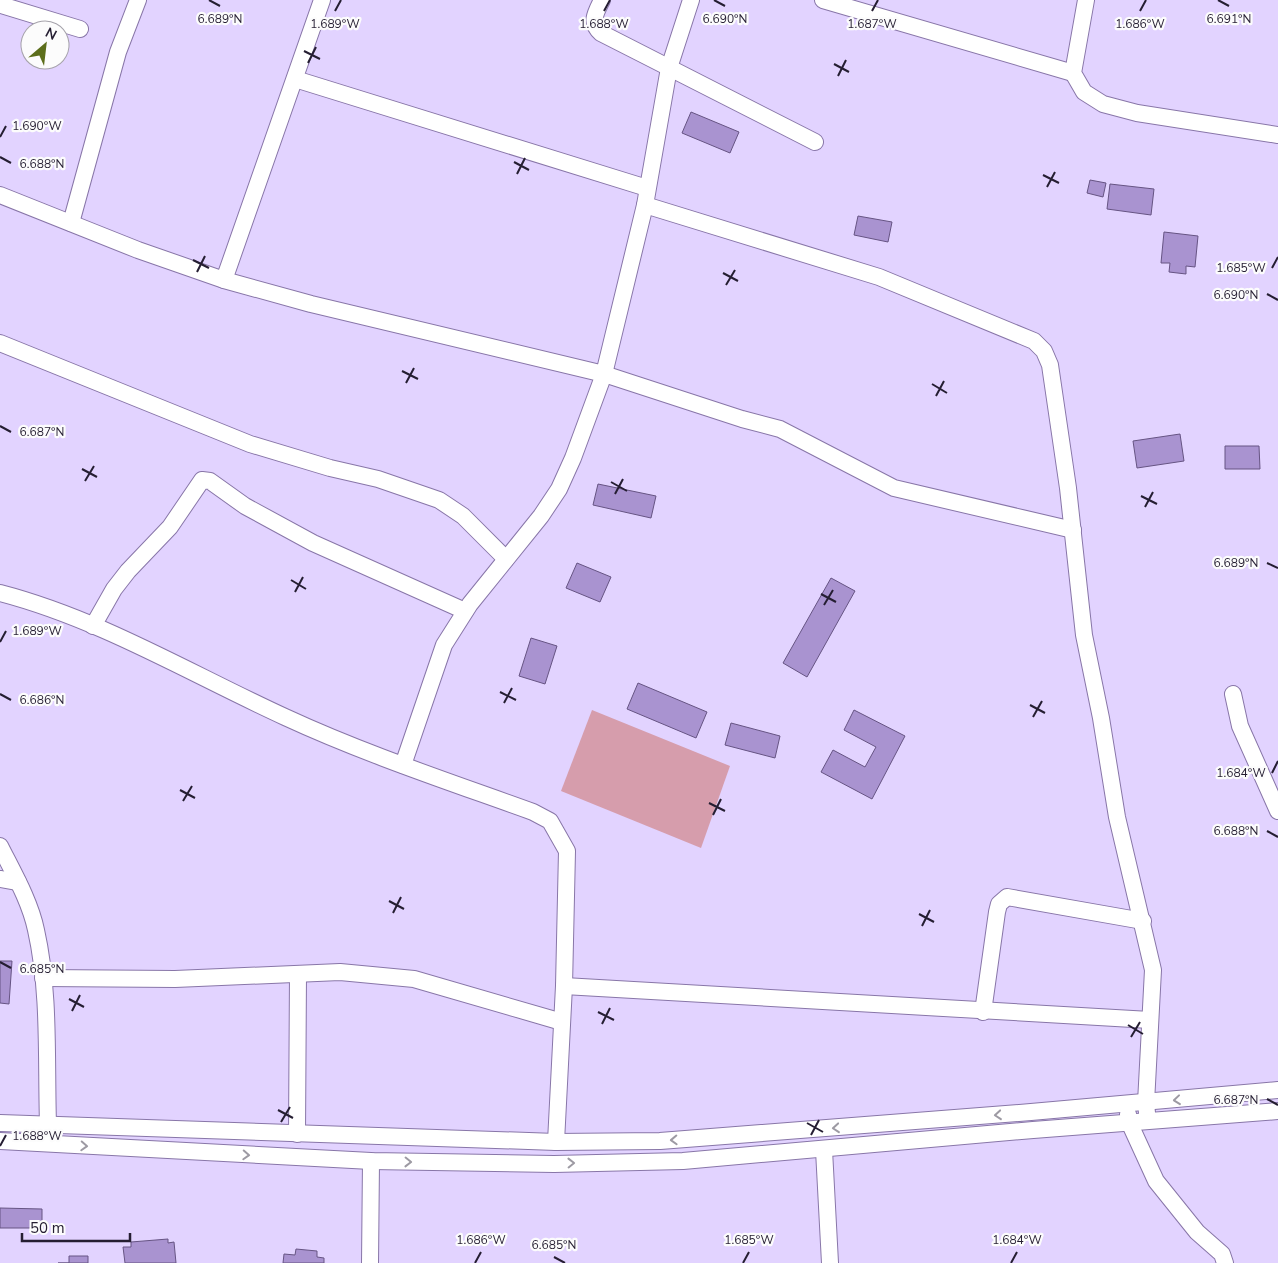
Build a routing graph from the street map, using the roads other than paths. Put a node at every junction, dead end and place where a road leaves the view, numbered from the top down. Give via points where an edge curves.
1 (138, 0) edge
2 (322, 0) edge
3 (602, 0) edge
4 (691, 0) edge
5 (823, 0) edge
6 (1086, 0) edge
7 (1, 5) edge
8 (80, 29) dead end
9 (669, 68) junction
10 (1073, 73) junction
11 (295, 79) junction
12 (1278, 135) edge
13 (815, 142) dead end
14 (647, 188) junction
15 (0, 195) edge
16 (645, 205) junction
17 (71, 223) junction
18 (224, 280) junction
19 (0, 343) edge
20 (604, 374) junction
21 (1073, 530) junction
22 (506, 559) junction
23 (0, 593) edge
24 (465, 611) junction
25 (93, 626) junction
26 (1233, 694) dead end
27 (403, 765) junction
28 (1278, 811) edge
29 (0, 846) edge
30 (0, 879) edge
31 (18, 882) junction
32 (1143, 921) junction
33 (298, 974) junction
34 (43, 978) junction
35 (564, 986) junction
36 (984, 1012) junction
37 (1150, 1020) junction
38 (562, 1022) junction
39 (1278, 1090) edge
40 (1146, 1103) junction
41 (1126, 1104) junction
42 (1278, 1111) edge
43 (1031, 1112) junction
44 (1148, 1120) junction
45 (0, 1122) edge
46 (1129, 1122) junction
47 (48, 1124) junction
48 (1033, 1130) junction
49 (296, 1134) junction
50 (0, 1141) edge
51 (556, 1142) junction
52 (824, 1150) junction
53 (371, 1161) junction
54 (370, 1263) edge
55 (830, 1263) edge
56 (1226, 1263) edge

1 - 17 street via 118,52
2 - 11 street
3 - 9 street via 594,22 596,28
4 - 9 street
5 - 10 street
6 - 10 street
7 - 8 street
9 - 13 street
9 - 14 street
10 - 12 street via 1084,92 1103,104 1138,113
11 - 14 street
11 - 18 street
14 - 16 street
15 - 17 street
16 - 20 street
16 - 21 street via 879,276 1034,341 1044,351 1050,365
17 - 18 street
18 - 20 street
19 - 22 street via 250,444 378,479 439,500 463,516
20 - 21 street via 780,429 894,488
20 - 22 street via 559,489
21 - 32 street via 1084,635 1117,817
22 - 24 street
23 - 25 street via 50,607
24 - 25 street via 313,543 245,506 210,481 202,480 170,527 114,589
24 - 27 street via 444,644
25 - 27 street via 287,718
26 - 28 street via 1240,726
27 - 35 street via 550,821 567,851
29 - 31 street
30 - 31 street
31 - 34 street via 36,928
32 - 36 street via 1007,897 999,904 997,912
32 - 37 street via 1154,970
33 - 34 street via 175,979
33 - 38 street via 340,972 414,979
33 - 49 street
34 - 47 street
35 - 36 street
35 - 38 street
36 - 37 street
37 - 40 street
38 - 51 street
39 -> 40 street
40 - 41 street
40 - 44 street
41 - 43 street
41 - 46 street
42 - 44 street
43 - 48 street
43 -> 51 street via 704,1139
44 - 46 street
45 - 47 street
46 - 48 street
46 - 56 street via 1156,1181 1197,1232 1222,1254
47 - 49 street
48 - 52 street
49 - 51 street
50 -> 53 street
53 -> 52 street via 683,1162
52 - 55 street
53 - 54 street

